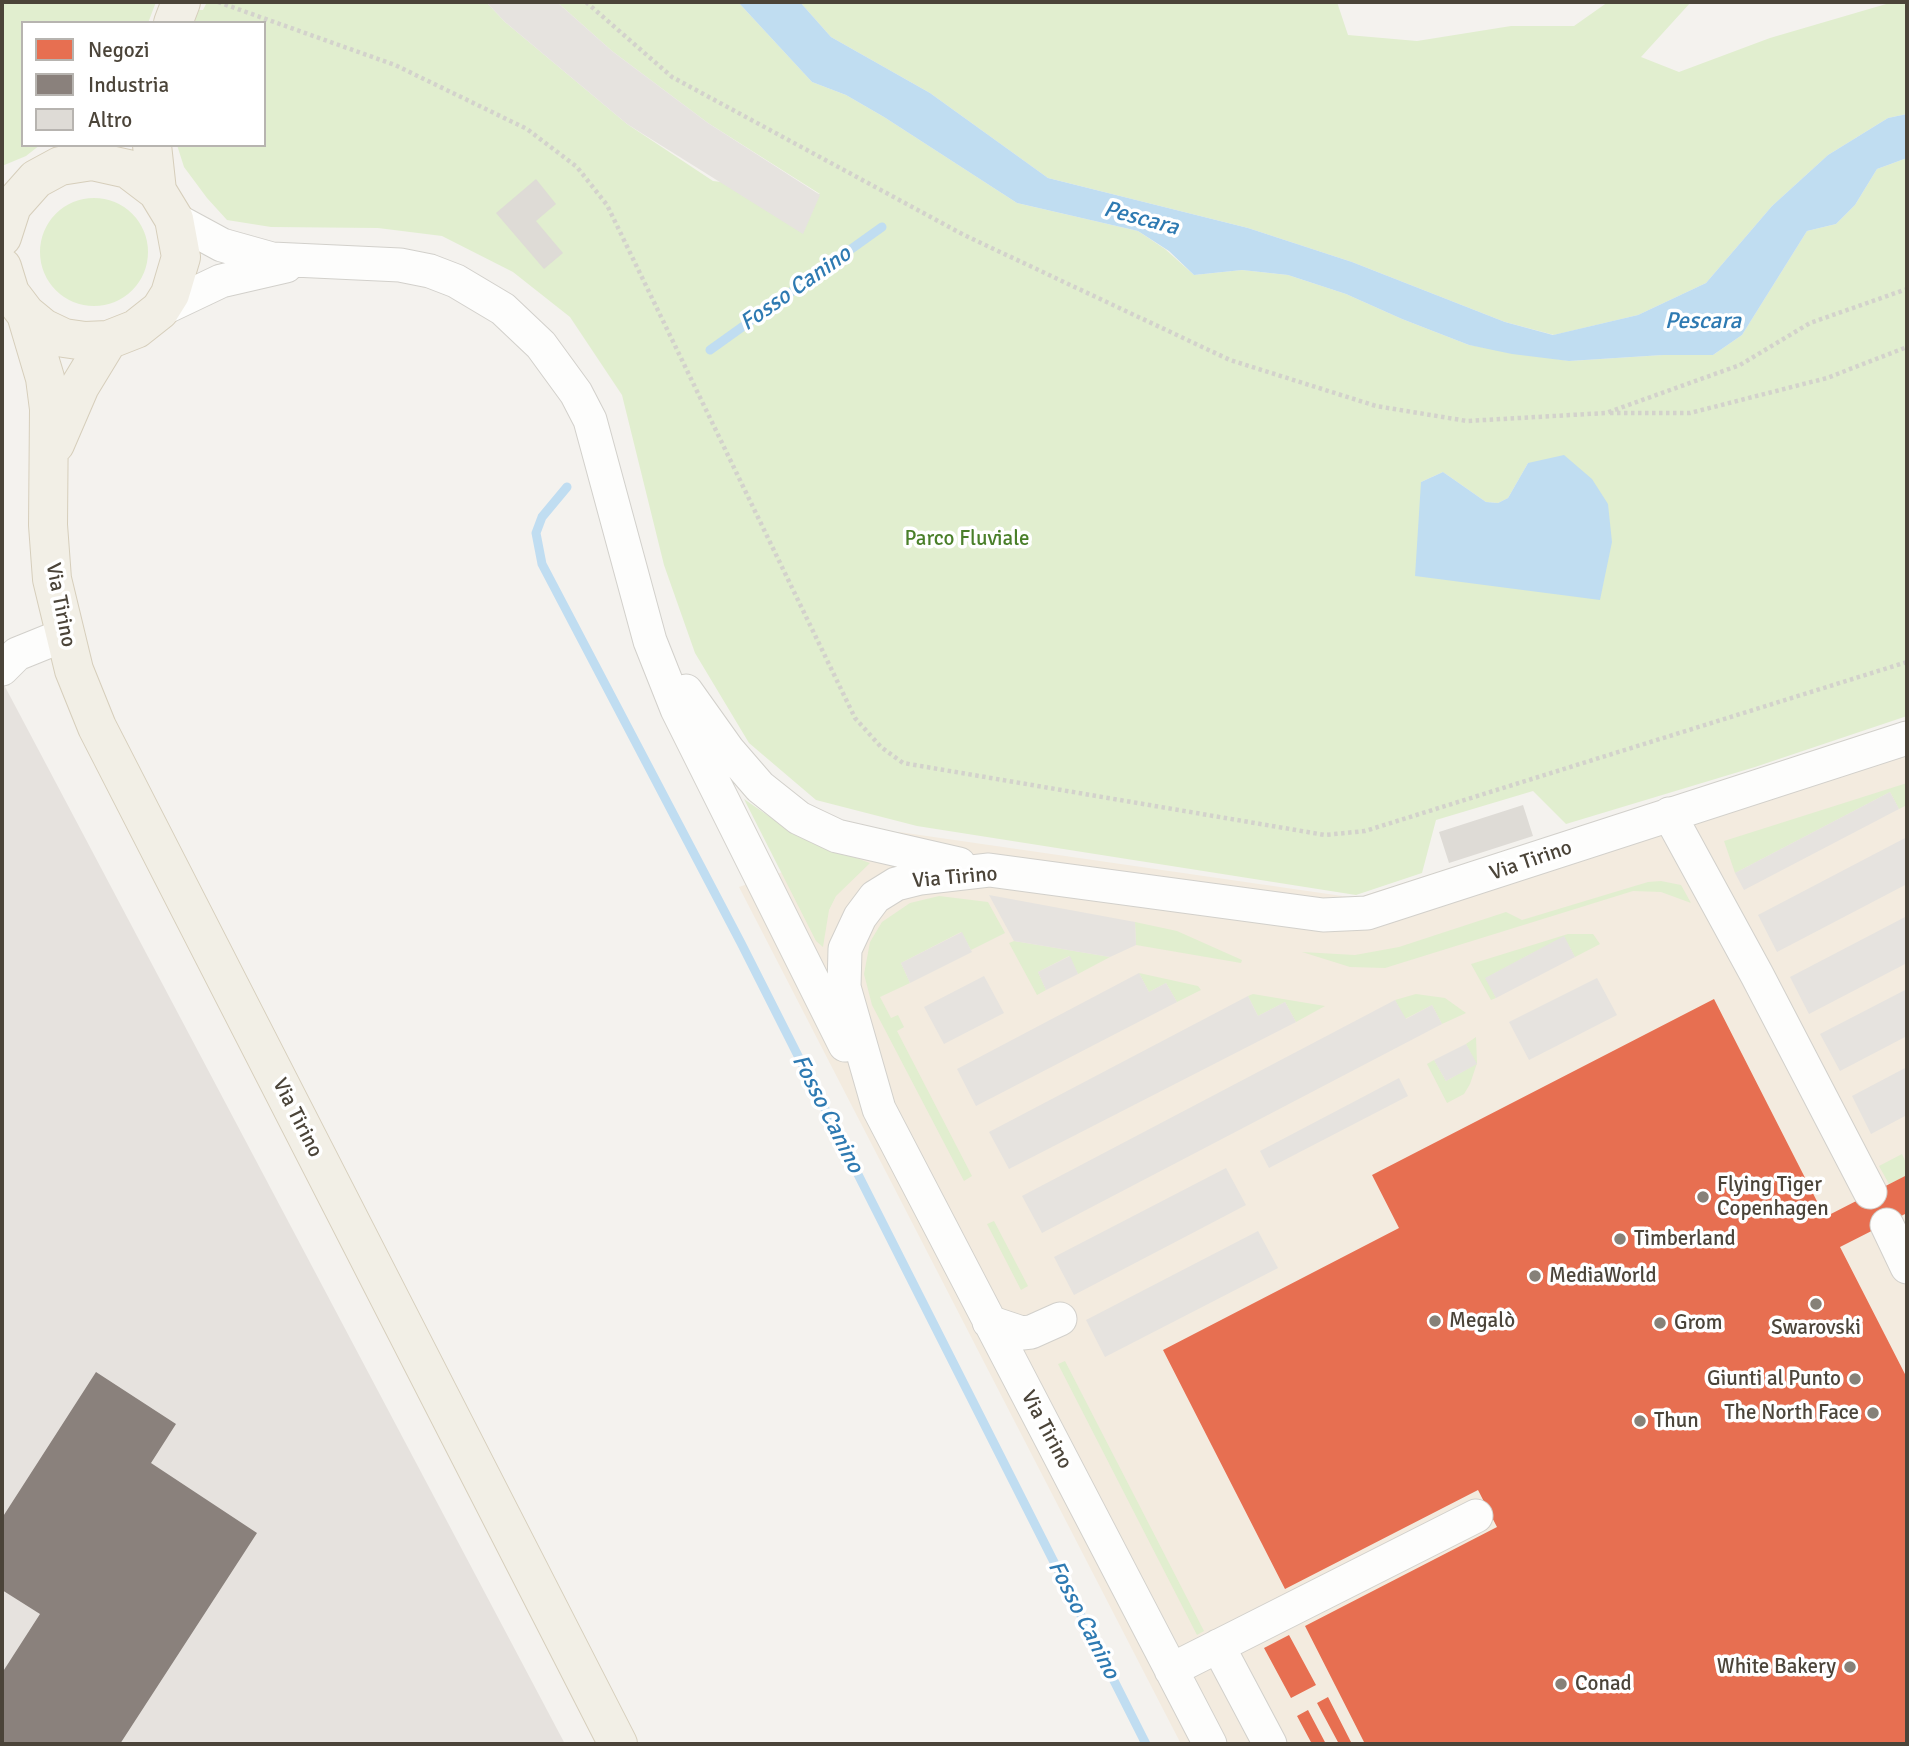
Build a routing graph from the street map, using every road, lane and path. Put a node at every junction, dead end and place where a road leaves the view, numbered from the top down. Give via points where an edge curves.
1 (181, 2) edge
2 (218, 2) edge
3 (586, 2) edge
4 (174, 21) edge
5 (152, 147) edge
6 (50, 169) edge
7 (166, 205) junction
8 (2, 237) edge
9 (327, 264) junction
10 (2, 267) edge
11 (1907, 289) edge
12 (160, 310) junction
13 (26, 314) junction
14 (108, 340) junction
15 (1907, 347) edge
16 (1606, 413) junction
17 (48, 469) junction
18 (64, 635) junction
19 (650, 640) junction
20 (1907, 662) edge
21 (2, 669) edge
22 (1907, 738) edge
23 (1669, 814) junction
24 (989, 870) junction
25 (879, 1109) junction
26 (1870, 1192) dead end
27 (1886, 1225) dead end
28 (1907, 1267) edge
29 (1060, 1319) dead end
30 (989, 1322) junction
31 (1476, 1516) dead end
32 (1218, 1646) junction
33 (1171, 1670) junction
34 (618, 1744) edge
35 (1210, 1744) edge
36 (1270, 1744) edge

1 - 4 main road
2 - 20 path via 395,65 527,129 577,167 607,205 855,718 902,763 1325,835 1365,831
3 - 16 path via 672,77 964,235 1230,360 1376,406 1467,421
5 - 7 main road
6 - 7 main road via 110,163 128,169
6 - 8 main road via 12,206
7 - 9 street via 240,252
7 - 12 main road via 181,257
9 - 12 street via 242,275
9 - 19 street via 400,265 430,271 503,309 541,345 590,420
10 - 13 main road via 10,293
11 - 16 path via 1810,323 1740,365
12 - 14 main road via 136,329
13 - 14 main road via 64,338
13 - 17 main road, Via Tirino via 45,378
14 - 17 main road, Via Tirino via 64,419
15 - 16 path via 1827,378 1690,412
17 - 18 main road, Via Tirino via 52,579
18 - 21 street via 17,654
18 - 34 main road, Via Tirino via 97,727
19 - 24 street via 728,750 760,787 789,811 836,836
19 - 25 street via 677,709
22 - 23 street, Via Tirino
23 - 24 street, Via Tirino via 1367,913 1323,915
23 - 26 street
24 - 25 street, Via Tirino via 920,878 886,889 867,906 848,938 844,987
25 - 30 street, Via Tirino
27 - 28 street
29 - 30 street via 1022,1333
30 - 33 street, Via Tirino
31 - 32 street
32 - 33 street
32 - 36 street
33 - 35 street, Via Tirino

